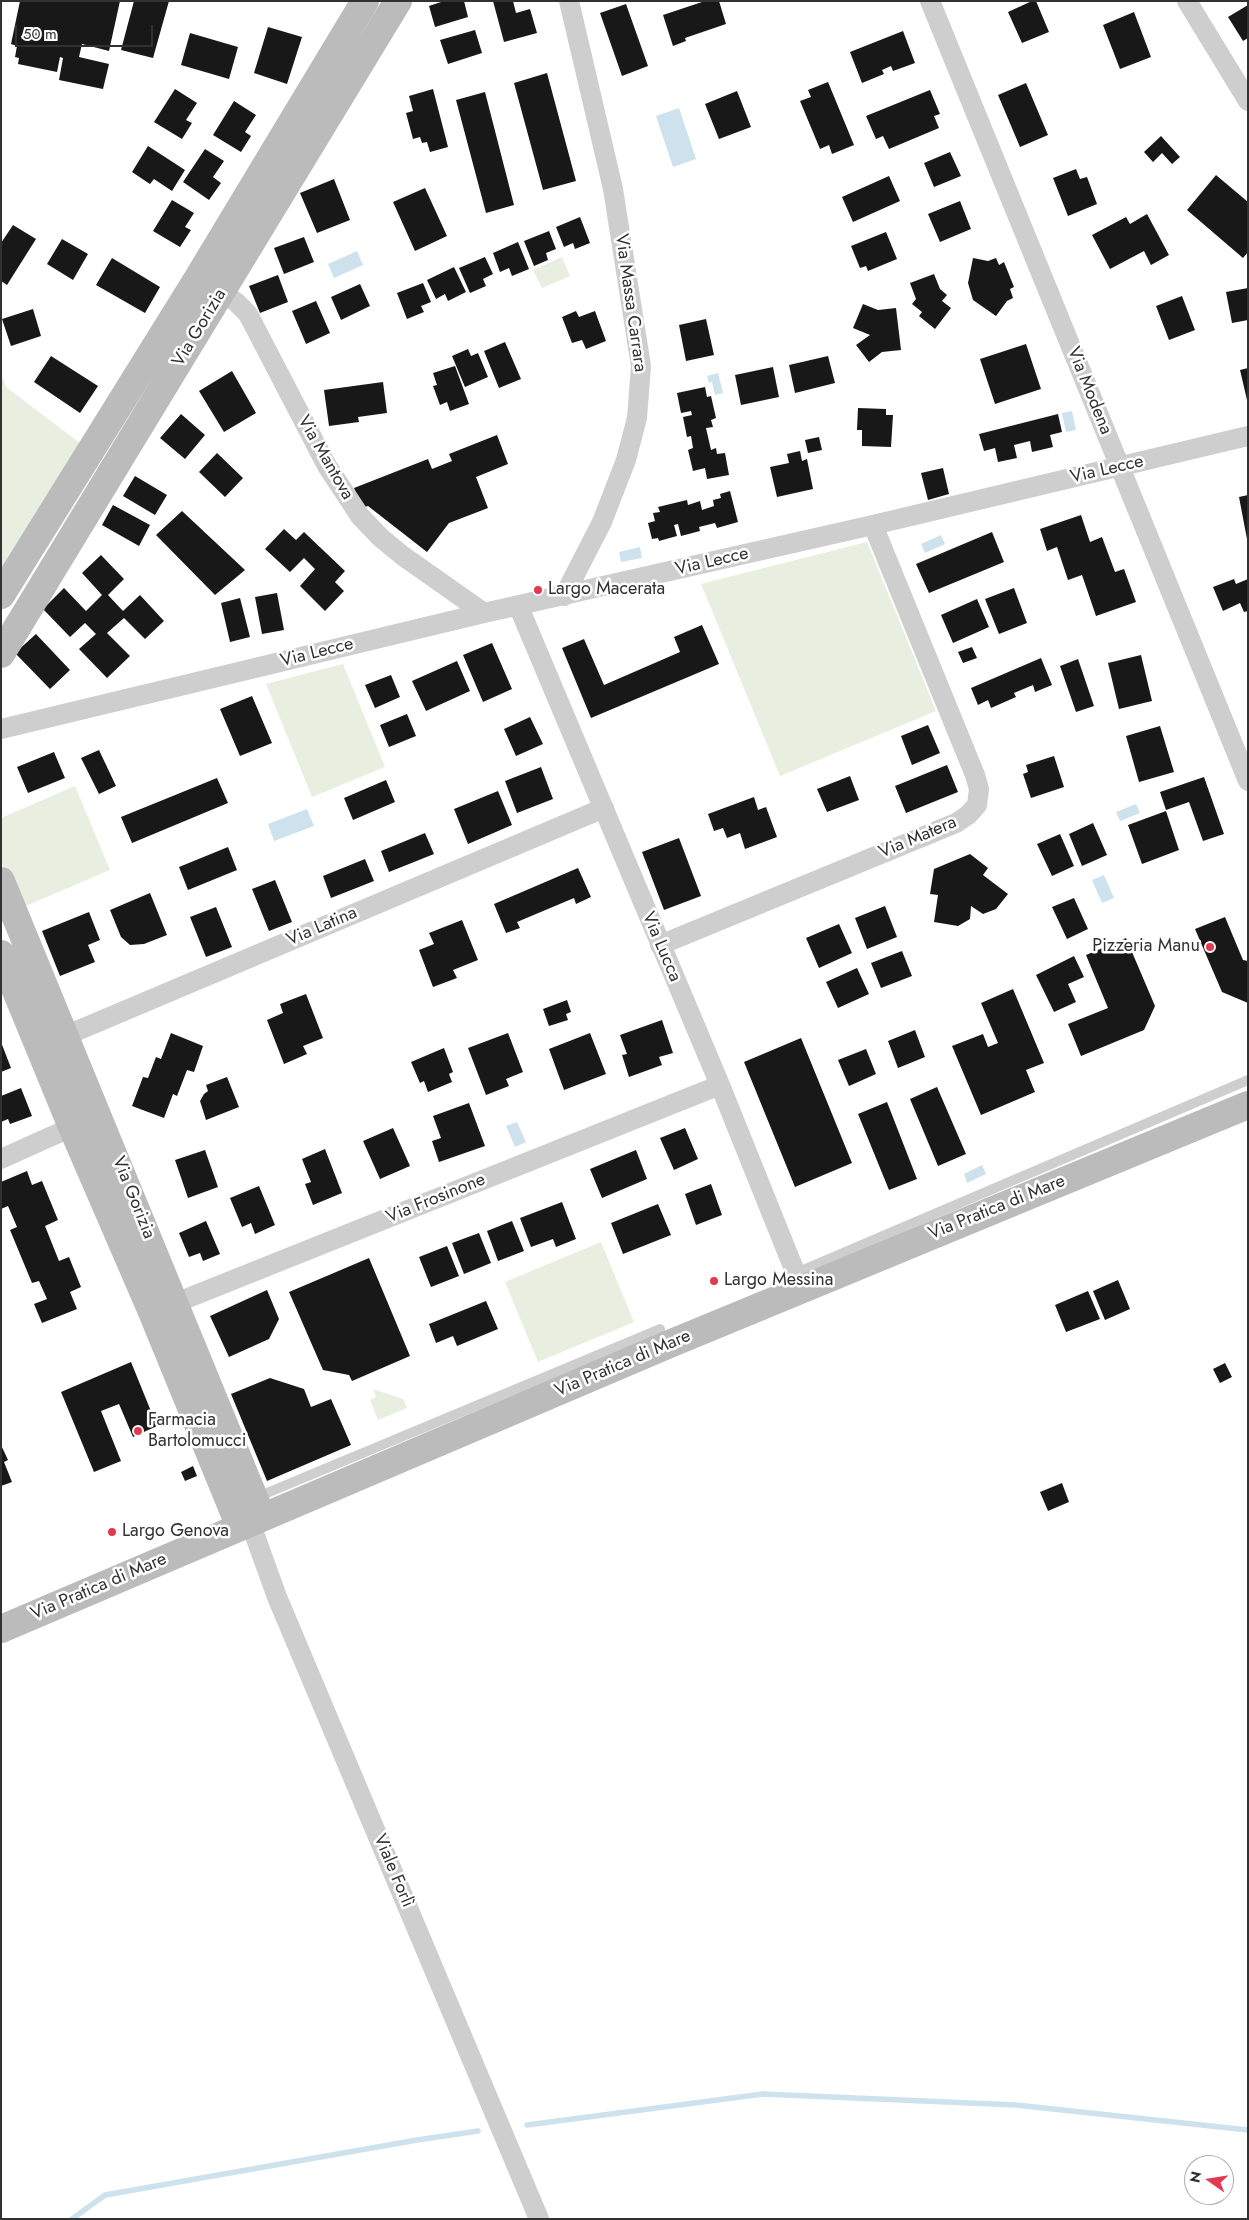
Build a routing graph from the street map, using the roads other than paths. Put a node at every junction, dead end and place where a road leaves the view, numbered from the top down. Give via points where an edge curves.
1 (365, 1) edge
2 (398, 1) edge
3 (569, 1) edge
4 (930, 1) edge
5 (1187, 1) edge
6 (1248, 101) edge
7 (198, 278) junction
8 (222, 293) junction
9 (1248, 436) edge
10 (1119, 467) junction
11 (873, 525) junction
12 (1, 595) edge
13 (564, 596) junction
14 (518, 605) junction
15 (484, 613) junction
16 (1, 654) edge
17 (1, 729) edge
18 (1248, 781) edge
19 (604, 808) junction
20 (1, 881) edge
21 (660, 945) junction
22 (1, 954) edge
23 (65, 1035) junction
24 (40, 1047) junction
25 (1248, 1080) edge
26 (720, 1085) junction
27 (1248, 1105) edge
28 (72, 1127) junction
29 (1, 1159) edge
30 (799, 1281) junction
31 (164, 1308) junction
32 (660, 1329) dead end
33 (252, 1516) junction
34 (1, 1629) edge
35 (539, 2219) edge

1 - 7 street, Via Gorizia
2 - 8 street, Via Gorizia
3 - 13 street, Via Massa Carrara via 608,164 641,366 637,418 626,460 602,522
4 - 10 street, Via Modena
5 - 6 street
7 - 8 street, Via Mantova
7 - 12 street, Via Gorizia
8 - 15 street, Via Mantova via 244,309 251,319 321,455 360,516 403,556
8 - 16 street, Via Gorizia
9 - 10 street, Via Lecce
10 - 11 street, Via Lecce
10 - 18 street, Via Modena
11 - 13 street, Via Lecce
11 - 21 street, Via Matera via 975,775 979,789 977,805 956,823
13 - 14 street, Via Lecce
14 - 15 street, Via Lecce
14 - 19 street, Via Lucca
15 - 17 street, Via Lecce
19 - 21 street, Via Lucca
19 - 23 street, Via Latina
20 - 23 street, Via Gorizia
21 - 26 street, Via Lucca
22 - 24 street, Via Gorizia
23 - 24 street, Via Latina
23 - 31 street, Via Gorizia
24 - 28 street, Via Gorizia
25 - 30 lane
26 - 30 street, Via Lucca
26 - 31 street, Via Frosinone
27 - 30 street, Via Pratica di Mare
28 - 29 street
28 - 31 street, Via Gorizia
30 - 33 street, Via Pratica di Mare
31 - 33 street, Via Gorizia
32 - 33 lane
33 - 34 street, Via Pratica di Mare
33 - 35 street, Viale Forlì via 277,1597

